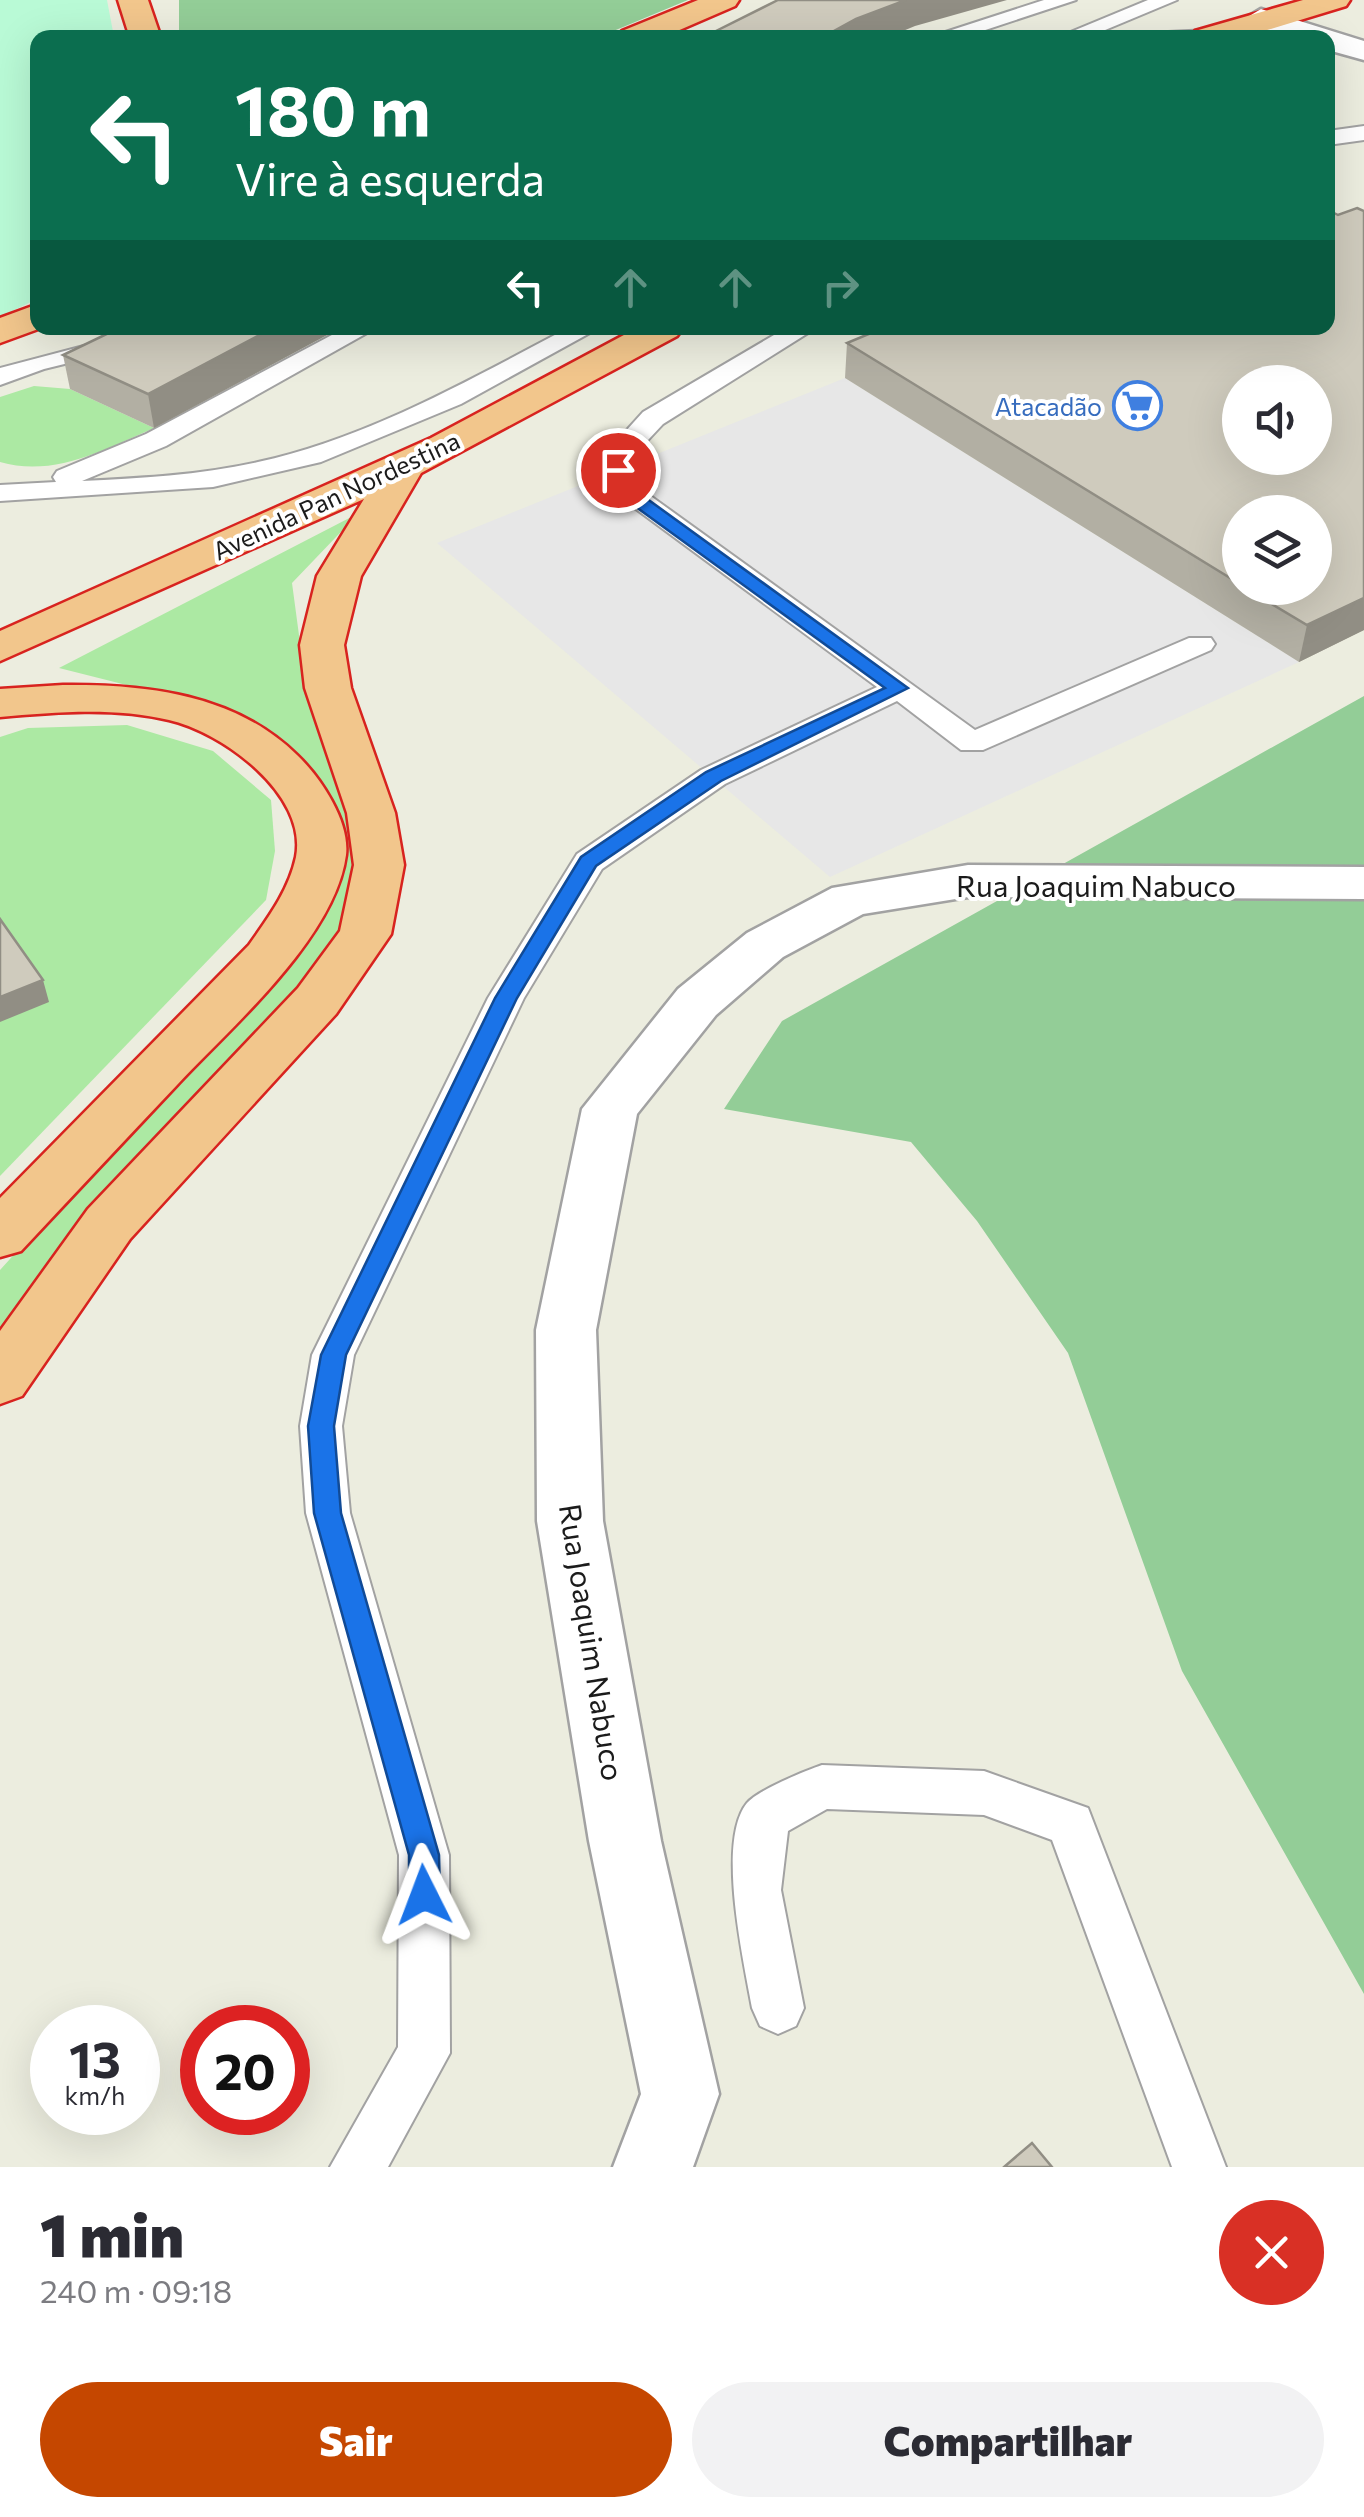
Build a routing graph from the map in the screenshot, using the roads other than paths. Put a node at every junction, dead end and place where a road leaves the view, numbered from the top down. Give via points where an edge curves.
1 (724, 0) edge
2 (1066, 0) edge
3 (1167, 0) edge
4 (1335, 0) edge
5 (1261, 18) junction
6 (652, 30) edge
7 (964, 30) edge
8 (1087, 30) edge
9 (1228, 30) edge
10 (1295, 30) edge
11 (1335, 42) edge
12 (1364, 51) edge
13 (1364, 134) edge
14 (1335, 137) edge
15 (30, 319) edge
16 (0, 332) edge
17 (71, 335) edge
18 (152, 335) edge
19 (350, 335) edge
20 (573, 335) edge
21 (651, 335) edge
22 (791, 335) edge
23 (0, 348) edge
24 (0, 376) edge
25 (407, 462) junction
26 (0, 492) edge
27 (1200, 644) dead end
28 (0, 648) edge
29 (898, 688) junction
30 (0, 703) edge
31 (1364, 883) edge
32 (0, 1236) edge
33 (0, 1379) edge
34 (778, 2008) dead end
35 (357, 2167) edge
36 (653, 2167) edge
37 (1199, 2167) edge

1 - 6 highway
2 - 7 lane
3 - 8 lane
4 - 5 highway
5 - 9 highway
5 - 10 street
11 - 12 street
13 - 14 lane
15 - 16 highway
17 - 23 lane
18 - 24 lane
19 - 26 lane via 112,461
20 - 26 lane via 440,406 341,447 216,478
21 - 25 highway, Avenida Pan Nordestina
22 - 29 lane via 653,418 620,453 620,487
25 - 28 highway, Avenida Pan Nordestina
25 - 33 highway via 339,576 322,645 328,688 371,813 379,865 365,934 318,1000 109,1224
27 - 29 lane via 972,743
29 - 35 lane via 714,777 589,862 506,998 334,1355 321,1426 328,1513 424,1855 424,2053
30 - 32 highway via 89,698 172,706 241,736 282,764 308,800 322,852 303,907 267,957
31 - 36 street, Rua Joaquim Nabuco via 968,881 850,900 764,945 698,1002 610,1109 566,1330 570,1521 626,1841 680,2094
34 - 37 lane via 756,1890 765,1818 822,1788 984,1792 1072,1824

